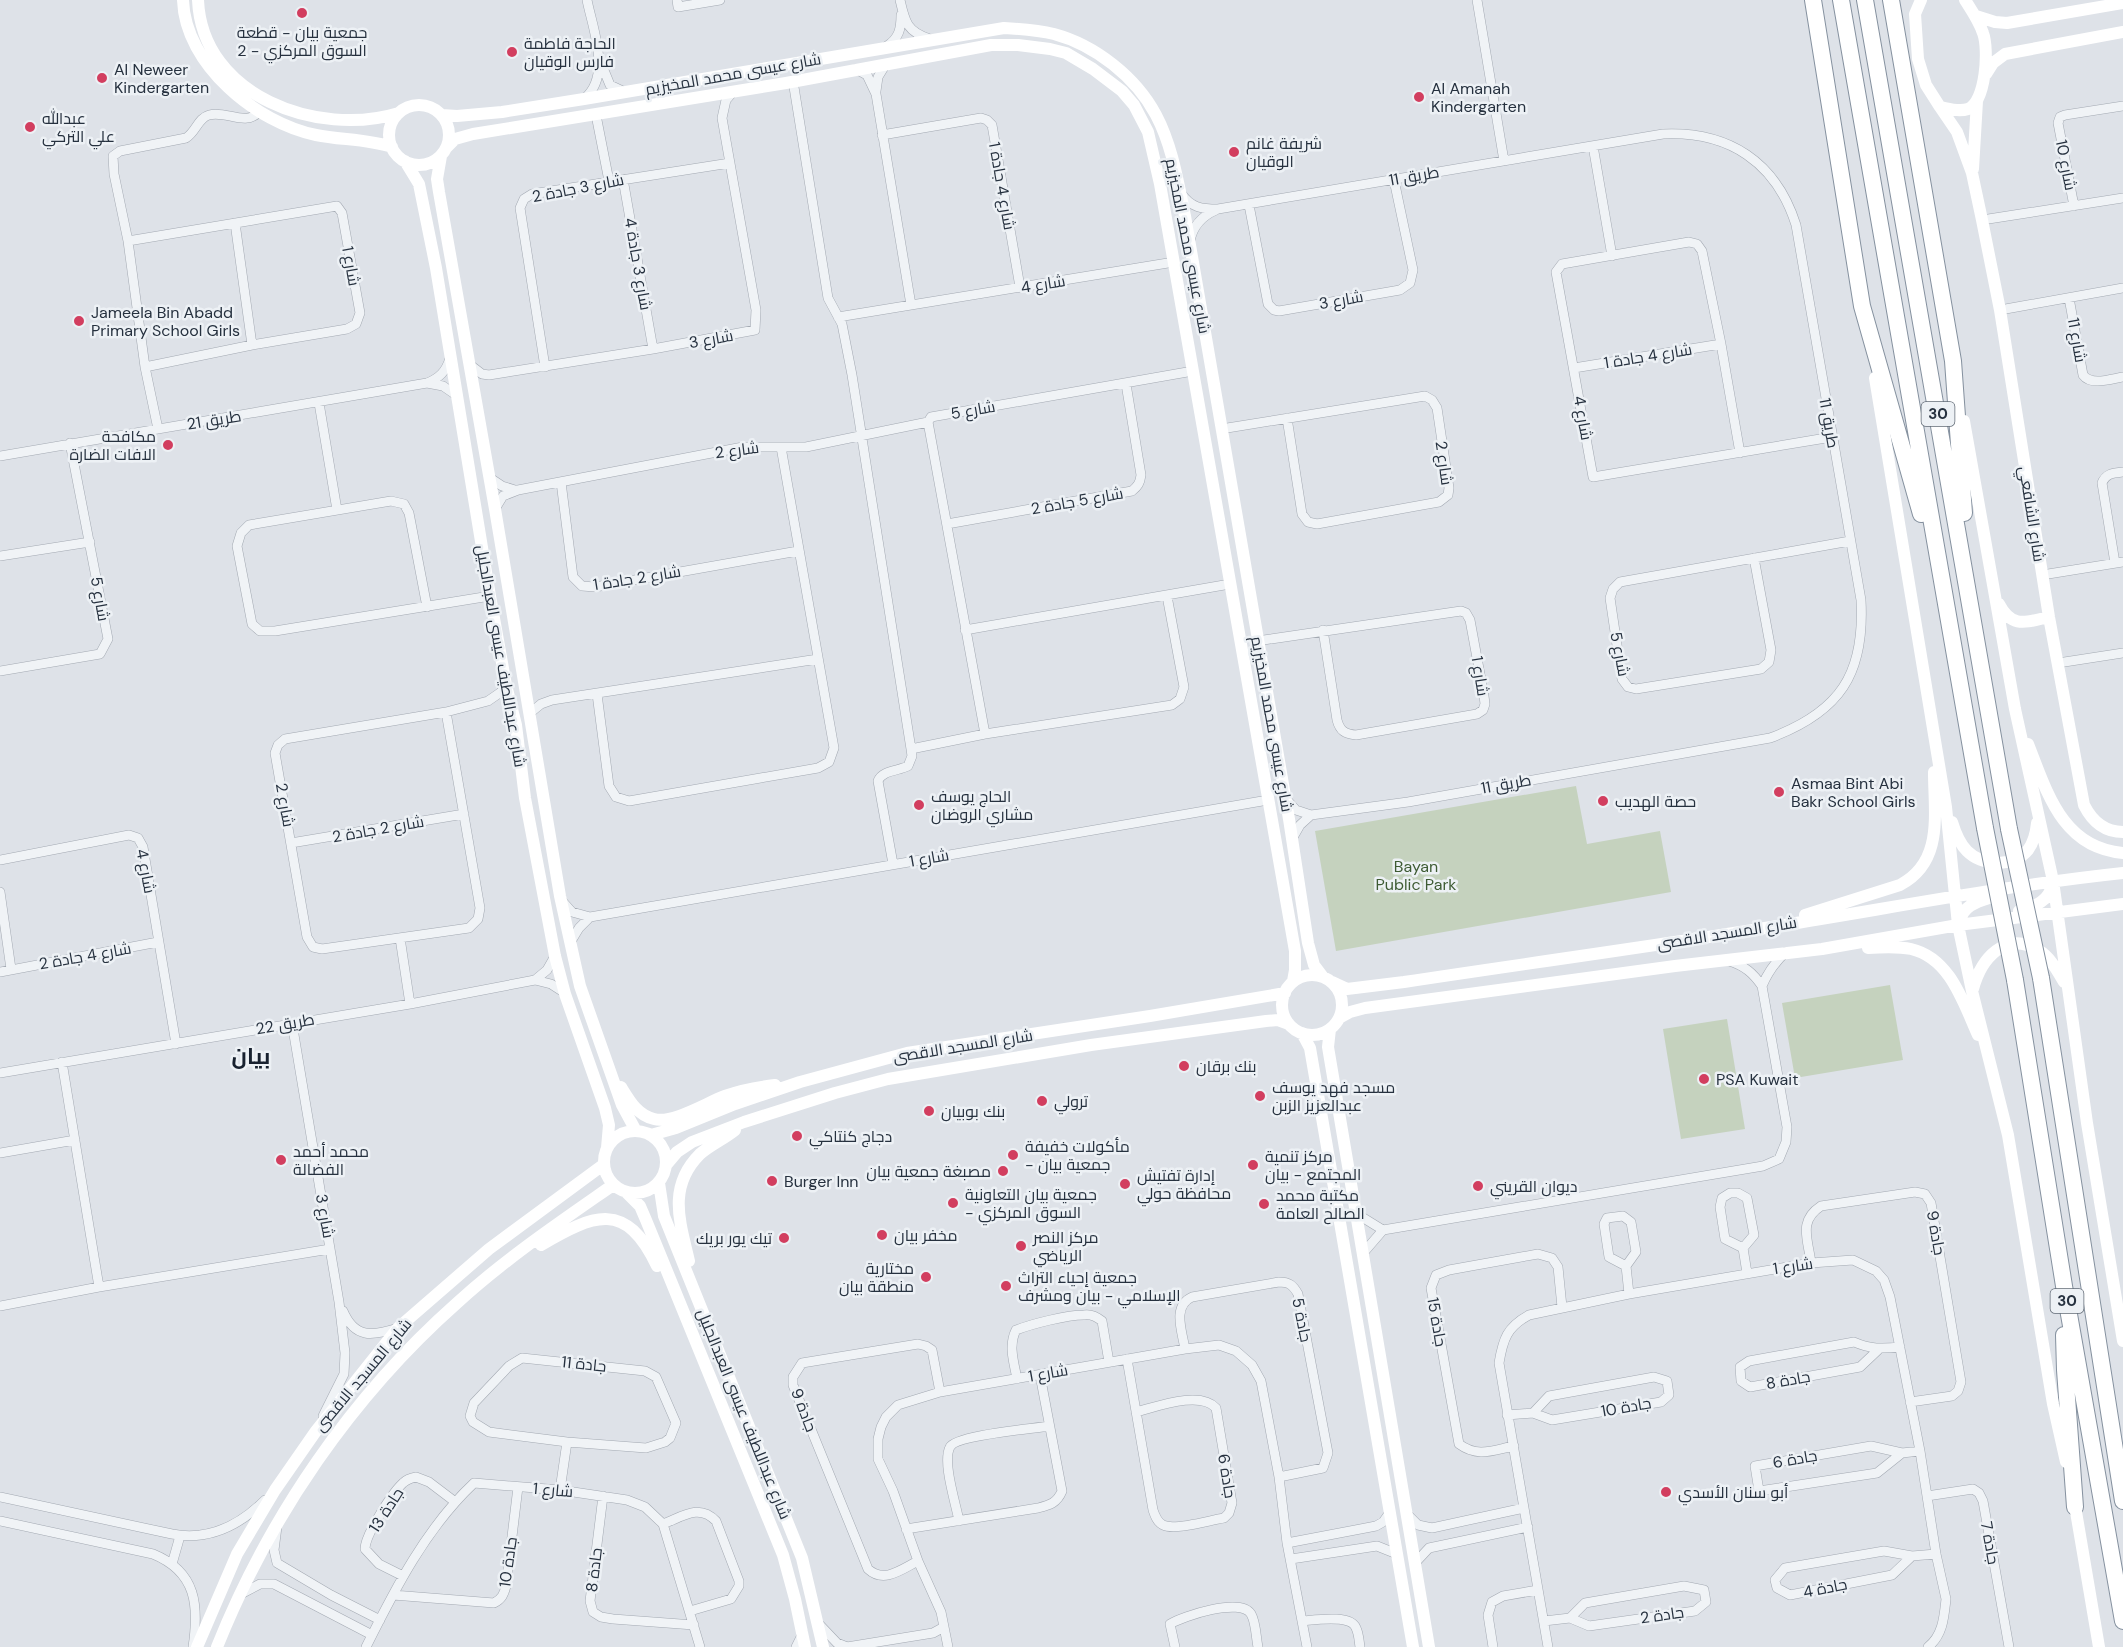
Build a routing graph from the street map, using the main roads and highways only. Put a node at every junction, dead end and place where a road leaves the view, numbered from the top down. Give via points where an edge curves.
1 (183, 0) edge
2 (198, 0) edge
3 (1814, 0) edge
4 (1841, 0) edge
5 (1866, 0) edge
6 (1891, 0) edge
7 (1921, 0) edge
8 (1965, 0) edge
9 (2123, 3) edge
10 (1976, 16) junction
11 (1004, 27) junction
12 (976, 32) junction
13 (2123, 32) edge
14 (1002, 45) junction
15 (981, 47) junction
16 (807, 61) junction
17 (811, 77) junction
18 (1984, 77) junction
19 (1977, 101) junction
20 (1940, 107) junction
21 (502, 112) junction
22 (399, 113) junction
23 (442, 115) junction
24 (509, 128) junction
25 (392, 147) junction
26 (444, 152) junction
27 (405, 161) junction
28 (1972, 173) junction
29 (436, 268) junction
30 (1199, 298) junction
31 (1180, 300) junction
32 (1862, 306) junction
33 (460, 311) junction
34 (1203, 325) junction
35 (1185, 327) junction
36 (1953, 361) junction
37 (1966, 580) junction
38 (1942, 584) junction
39 (1997, 601) junction
40 (2049, 616) junction
41 (1266, 691) junction
42 (1249, 693) junction
43 (2015, 709) junction
44 (1270, 716) junction
45 (1254, 718) junction
46 (516, 725) junction
47 (1934, 735) junction
48 (540, 779) junction
49 (525, 798) junction
50 (1946, 807) junction
51 (2037, 815) junction
52 (2123, 832) edge
53 (552, 851) junction
54 (2123, 853) edge
55 (2123, 873) edge
56 (2053, 881) junction
57 (2030, 884) junction
58 (1954, 895) junction
59 (2123, 904) edge
60 (1303, 912) junction
61 (2058, 914) junction
62 (1288, 915) junction
63 (1982, 923) junction
64 (1958, 925) junction
65 (1760, 929) junction
66 (1822, 949) junction
67 (1328, 979) junction
68 (1293, 981) junction
69 (2068, 988) junction
70 (1972, 991) junction
71 (1284, 993) junction
72 (1339, 1018) junction
73 (1289, 1024) junction
74 (1330, 1029) junction
75 (1302, 1033) junction
76 (608, 1065) junction
77 (1992, 1065) junction
78 (800, 1082) junction
79 (744, 1122) junction
80 (636, 1131) junction
81 (651, 1135) junction
82 (607, 1148) junction
83 (603, 1165) junction
84 (666, 1165) junction
85 (659, 1183) junction
86 (613, 1185) junction
87 (627, 1193) junction
88 (491, 1275) junction
89 (448, 1285) junction
90 (692, 1286) junction
91 (2064, 1286) junction
92 (457, 1302) junction
93 (690, 1326) junction
94 (2123, 1341) edge
95 (1382, 1363) junction
96 (1365, 1366) junction
97 (708, 1371) junction
98 (1386, 1388) junction
99 (2104, 1388) junction
100 (1369, 1392) junction
101 (753, 1437) junction
102 (2123, 1444) edge
103 (742, 1452) junction
104 (2123, 1501) edge
105 (2075, 1507) junction
106 (795, 1538) junction
107 (2123, 1621) edge
108 (195, 1647) edge
109 (217, 1647) edge
110 (805, 1647) edge
111 (823, 1647) edge
112 (1413, 1647) edge
113 (1429, 1647) edge
114 (2099, 1647) edge

1 - 25 main road via 186,22 203,56 216,75 259,112 317,135 369,140
2 - 22 main road via 202,31 223,65 257,95 280,108 323,119 360,121
3 - 32 highway
4 - 38 highway, 30
5 - 37 highway, 30
6 - 36 highway
7 - 20 main road, شارع الشافعي via 1915,14 1918,59 1926,85
8 - 10 main road
9 - 10 main road via 2007,23
10 - 18 main road via 1987,57
11 - 12 main road, شارع عيسى محمد المخيزيم
11 - 14 main road via 998,36
11 - 30 main road, شارع عيسى محمد المخيزيم via 1071,40 1106,60 1136,85 1156,115 1170,150
12 - 15 main road via 984,37
12 - 16 main road, شارع عيسى محمد المخيزيم
13 - 18 main road via 2005,54
14 - 15 main road, شارع عيسى محمد المخيزيم
14 - 31 main road, شارع عيسى محمد المخيزيم via 1066,53 1108,79 1134,105 1153,149
15 - 17 main road, شارع عيسى محمد المخيزيم
16 - 17 main road via 803,70
16 - 21 main road, شارع عيسى محمد المخيزيم
17 - 24 main road, شارع عيسى محمد المخيزيم
18 - 19 main road, شارع الشافعي
19 - 20 main road via 1970,108 1957,111
19 - 28 main road, شارع الشافعي
20 - 28 main road, شارع الشافعي via 1957,132
21 - 23 main road, شارع عيسى محمد المخيزيم
21 - 24 main road via 498,123
22 - 23 main road via 419,105
22 - 25 main road via 390,129
23 - 26 main road via 449,130
24 - 26 main road, شارع عيسى محمد المخيزيم via 455,139
25 - 27 main road
26 - 27 main road via 424,165
26 - 33 main road, شارع عبداللطيف عيسى العبدالجليل via 438,179
27 - 29 main road, شارع عبداللطيف عيسى العبدالجليل via 419,184
28 - 40 main road, شارع الشافعي via 2000,310
29 - 33 main road via 438,264 444,267 451,300
29 - 46 main road, شارع عبداللطيف عيسى العبدالجليل via 490,596
30 - 31 main road via 1190,305
30 - 34 main road, شارع عيسى محمد المخيزيم
31 - 35 main road, شارع عيسى محمد المخيزيم
32 - 38 highway
32 - 47 main road
33 - 48 main road, شارع عبداللطيف عيسى العبدالجليل
34 - 35 main road via 1194,321
34 - 41 main road, شارع عيسى محمد المخيزيم
35 - 42 main road, شارع عيسى محمد المخيزيم
36 - 37 highway
36 - 39 main road
37 - 99 highway, 30, bridge via 2009,829 2041,978
38 - 91 highway, 30, bridge via 2015,980
39 - 40 main road via 2017,622
39 - 43 main road
40 - 52 main road, شارع الشافعي via 2084,805 2102,827
41 - 42 main road via 1259,699
41 - 44 main road, شارع عيسى محمد المخيزيم
42 - 45 main road, شارع عيسى محمد المخيزيم
43 - 51 main road
43 - 54 main road via 2046,787 2067,825 2089,843
44 - 45 main road via 1260,714
44 - 60 main road, شارع عيسى محمد المخيزيم
45 - 62 main road, شارع عيسى محمد المخيزيم
46 - 48 main road via 530,781 536,784
46 - 49 main road, شارع عبداللطيف عيسى العبدالجليل
47 - 50 main road
47 - 65 main road via 1934,834 1922,867 1900,885
48 - 53 main road, شارع عبداللطيف عيسى العبدالجليل
49 - 53 main road via 535,795 543,841
49 - 82 main road, شارع عبداللطيف عيسى العبدالجليل via 555,956 609,1125
50 - 51 main road via 1965,850 1993,863 2015,859 2027,851
50 - 58 main road
51 - 56 main road
53 - 76 main road, شارع عبداللطيف عيسى العبدالجليل via 580,986
55 - 56 main road, شارع المسجد الاقصى
56 - 57 main road, شارع المسجد الاقصى
56 - 61 main road
56 - 63 main road via 2042,902
57 - 58 main road, شارع المسجد الاقصى
57 - 64 main road via 1970,905
58 - 64 main road
58 - 65 main road, شارع المسجد الاقصى
59 - 61 main road, شارع المسجد الاقصى
60 - 62 main road via 1297,919
60 - 67 main road, شارع عيسى محمد المخيزيم via 1314,965
61 - 63 main road, شارع المسجد الاقصى
61 - 69 main road
62 - 68 main road, شارع عيسى محمد المخيزيم via 1295,951
63 - 64 main road, شارع المسجد الاقصى
64 - 66 main road, شارع المسجد الاقصى
64 - 70 main road
65 - 67 main road, شارع المسجد الاقصى via 1360,988 1347,989
66 - 72 main road, شارع المسجد الاقصى via 1365,1008
66 - 77 main road via 1902,948 1929,956 1953,982
67 - 68 main road via 1313,975
67 - 72 main road via 1342,999
68 - 71 main road
69 - 70 main road via 2046,956 2033,947 2018,944 1999,949 1986,958
69 - 94 main road
70 - 77 main road
71 - 73 main road via 1282,1009
71 - 78 main road, شارع المسجد الاقصى via 907,1053
72 - 74 main road
73 - 75 main road
73 - 79 main road, شارع المسجد الاقصى via 1266,1021 909,1075
74 - 75 main road via 1321,1034
74 - 95 main road via 1328,1047
75 - 96 main road via 1310,1048
76 - 78 main road via 636,1109 655,1120 673,1118 756,1087
76 - 80 main road, شارع عبداللطيف عيسى العبدالجليل
77 - 105 main road
78 - 81 main road, شارع المسجد الاقصى
79 - 84 main road, شارع المسجد الاقصى via 692,1142 676,1152
79 - 90 main road via 700,1154 683,1178 677,1211
80 - 81 main road
80 - 82 main road via 619,1135
81 - 84 main road via 663,1148
82 - 83 main road
83 - 86 main road
83 - 89 main road, شارع المسجد الاقصى via 489,1249
84 - 85 main road
85 - 87 main road via 639,1194
85 - 90 main road, شارع عبداللطيف عيسى العبدالجليل via 664,1216
86 - 87 main road
86 - 88 main road, شارع المسجد الاقصى
87 - 93 main road, شارع عبداللطيف عيسى العبدالجليل via 640,1206
88 - 92 main road, شارع المسجد الاقصى
88 - 93 main road via 584,1221 617,1220 648,1247 670,1297
89 - 92 main road via 460,1288
89 - 108 main road, شارع المسجد الاقصى via 398,1328 316,1431 237,1554
90 - 101 main road, شارع عبداللطيف عيسى العبدالجليل
91 - 105 highway via 2065,1370
91 - 107 highway, 30
92 - 109 main road, شارع المسجد الاقصى via 347,1420 296,1493 255,1564
93 - 97 main road, شارع عبداللطيف عيسى العبدالجليل
95 - 96 main road via 1376,1370
95 - 98 main road
96 - 100 main road
97 - 101 main road via 720,1382 741,1436 748,1440
97 - 103 main road, شارع عبداللطيف عيسى العبدالجليل
98 - 100 main road via 1375,1386
98 - 113 main road
99 - 102 highway
99 - 104 highway, 30
100 - 112 main road
101 - 106 main road, شارع عبداللطيف عيسى العبدالجليل
103 - 106 main road via 752,1454 780,1522
103 - 110 main road, شارع عبداللطيف عيسى العبدالجليل via 783,1555
105 - 114 main road
106 - 111 main road, شارع عبداللطيف عيسى العبدالجليل

